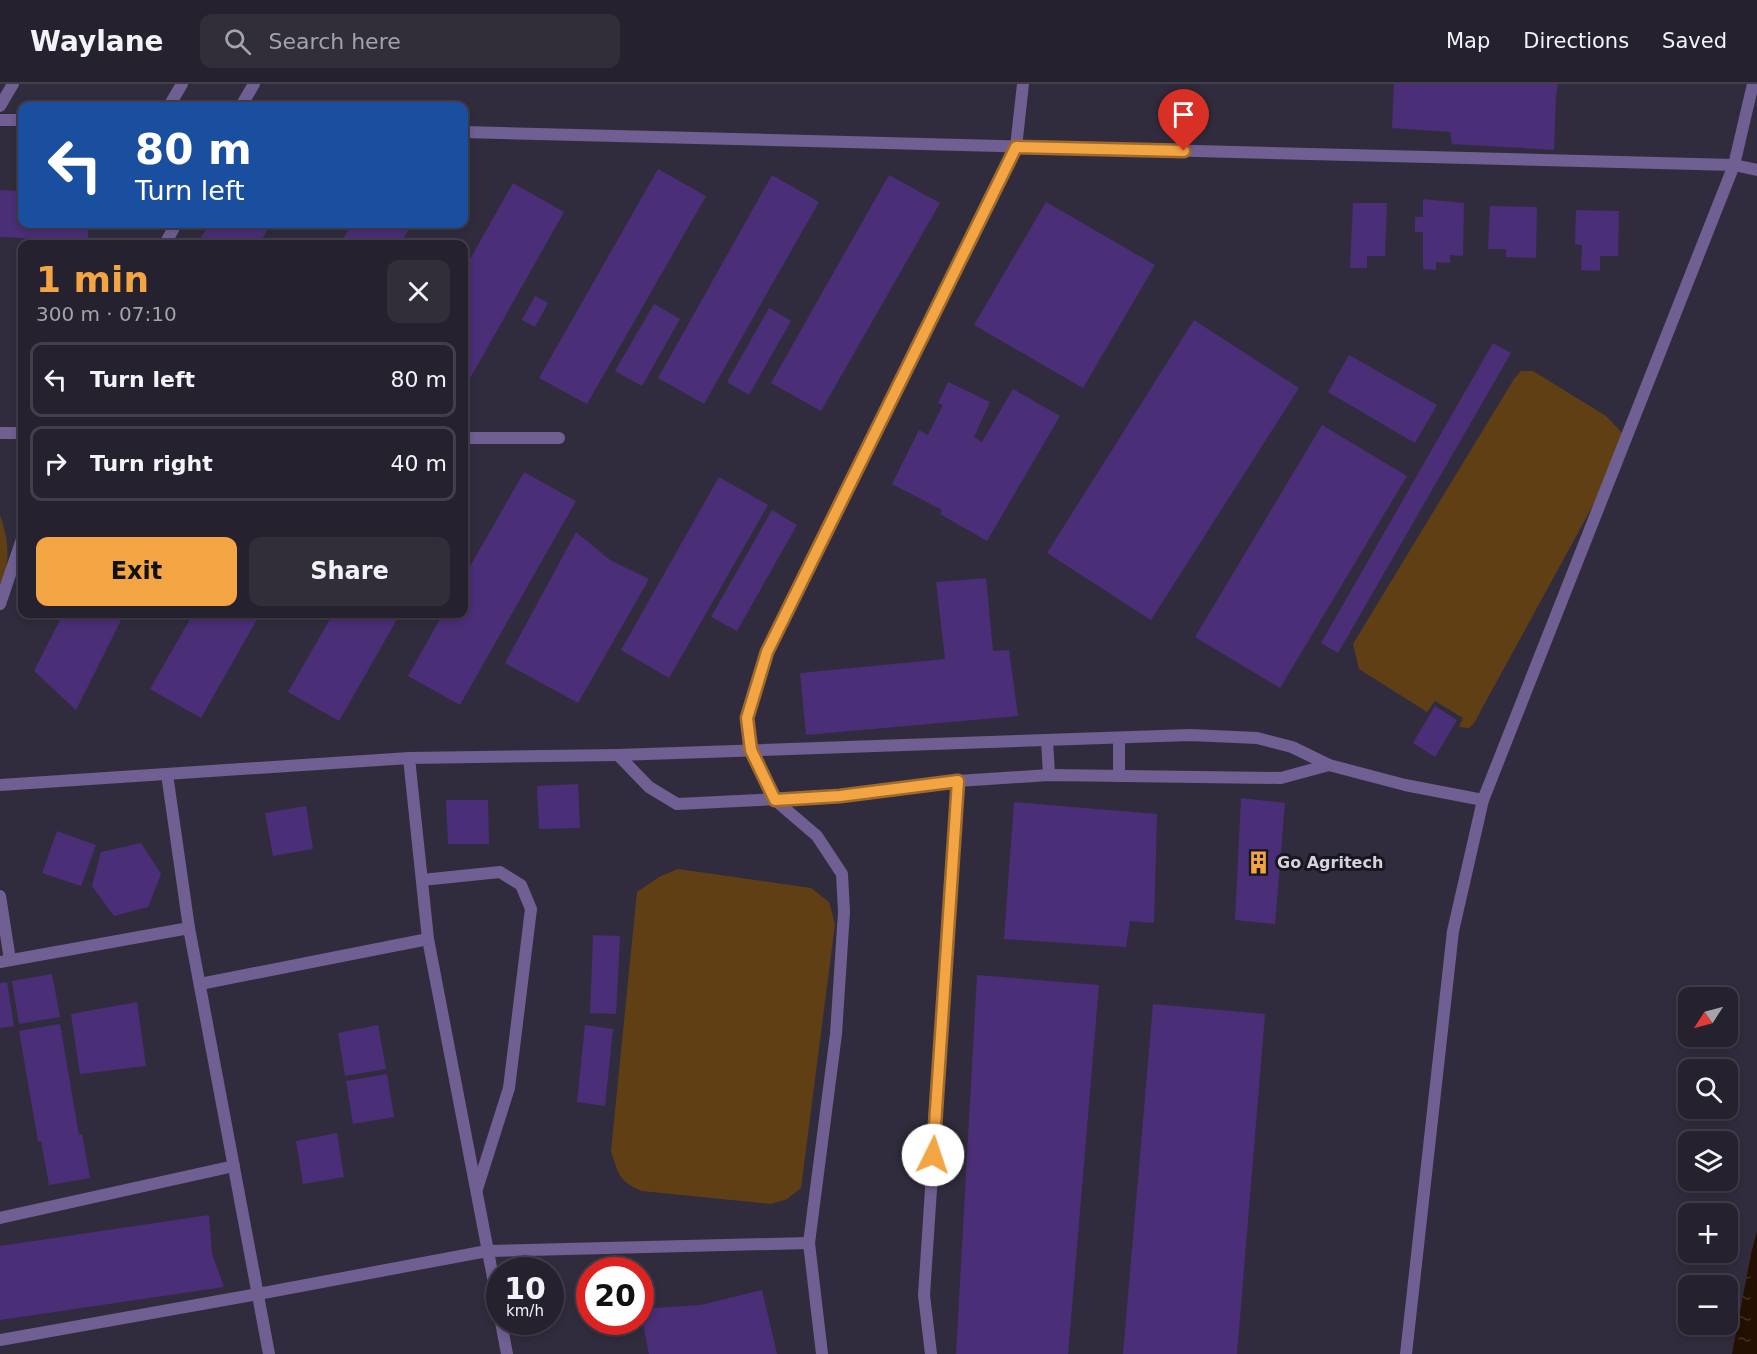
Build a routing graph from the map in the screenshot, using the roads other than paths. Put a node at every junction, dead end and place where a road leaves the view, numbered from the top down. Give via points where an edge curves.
1 (13, 84) edge
2 (182, 84) edge
3 (254, 84) edge
4 (1023, 84) edge
5 (1753, 84) edge
6 (171, 102) edge
7 (244, 102) edge
8 (0, 106) edge
9 (0, 120) edge
10 (18, 120) edge
11 (468, 132) edge
12 (1016, 147) junction
13 (1734, 165) junction
14 (1757, 170) edge
15 (0, 433) edge
16 (18, 433) edge
17 (468, 438) edge
18 (559, 438) dead end
19 (18, 551) edge
20 (0, 604) edge
21 (1119, 738) junction
22 (1047, 740) junction
23 (751, 750) junction
24 (618, 755) junction
25 (409, 758) junction
26 (1329, 765) junction
27 (167, 774) junction
28 (1049, 775) junction
29 (1119, 776) junction
30 (958, 781) junction
31 (0, 785) edge
32 (775, 800) junction
33 (1483, 800) junction
34 (422, 880) junction
35 (0, 896) edge
36 (189, 928) junction
37 (428, 939) junction
38 (5, 961) edge
39 (200, 984) junction
40 (234, 1166) junction
41 (476, 1192) junction
42 (0, 1218) edge
43 (809, 1243) junction
44 (487, 1251) junction
45 (488, 1257) edge
46 (258, 1294) junction
47 (503, 1335) edge
48 (0, 1340) edge
49 (269, 1354) edge
50 (507, 1354) edge
51 (822, 1354) edge
52 (931, 1354) edge
53 (1406, 1354) edge

1 - 8 lane
2 - 6 lane
3 - 7 lane
4 - 12 lane
5 - 13 lane
9 - 10 lane
11 - 12 lane
12 - 13 lane
12 - 23 lane via 767,652 747,718
13 - 14 lane
13 - 33 lane
15 - 16 lane
17 - 18 lane
19 - 20 lane
21 - 22 lane
21 - 26 lane via 1257,738 1292,747
21 - 29 lane
22 - 23 lane
22 - 28 lane
23 - 24 lane
23 - 32 lane
24 - 25 lane
24 - 32 lane via 649,787 677,804
25 - 27 lane
25 - 34 lane
26 - 29 lane via 1281,777
26 - 33 lane
27 - 31 lane
27 - 36 lane
28 - 29 lane
28 - 30 lane
30 - 32 lane
30 - 52 lane via 924,1295
32 - 43 lane via 817,836 842,874 844,912 836,1034
33 - 53 lane via 1453,931
34 - 37 lane
34 - 41 lane via 500,872 521,885 531,909 509,1088
35 - 38 lane
36 - 38 lane
36 - 39 lane
37 - 39 lane
37 - 41 lane
39 - 40 lane
40 - 42 lane
40 - 46 lane
41 - 44 lane
43 - 44 lane
43 - 51 lane
44 - 45 lane
44 - 46 lane
46 - 48 lane
46 - 49 lane
47 - 50 lane

